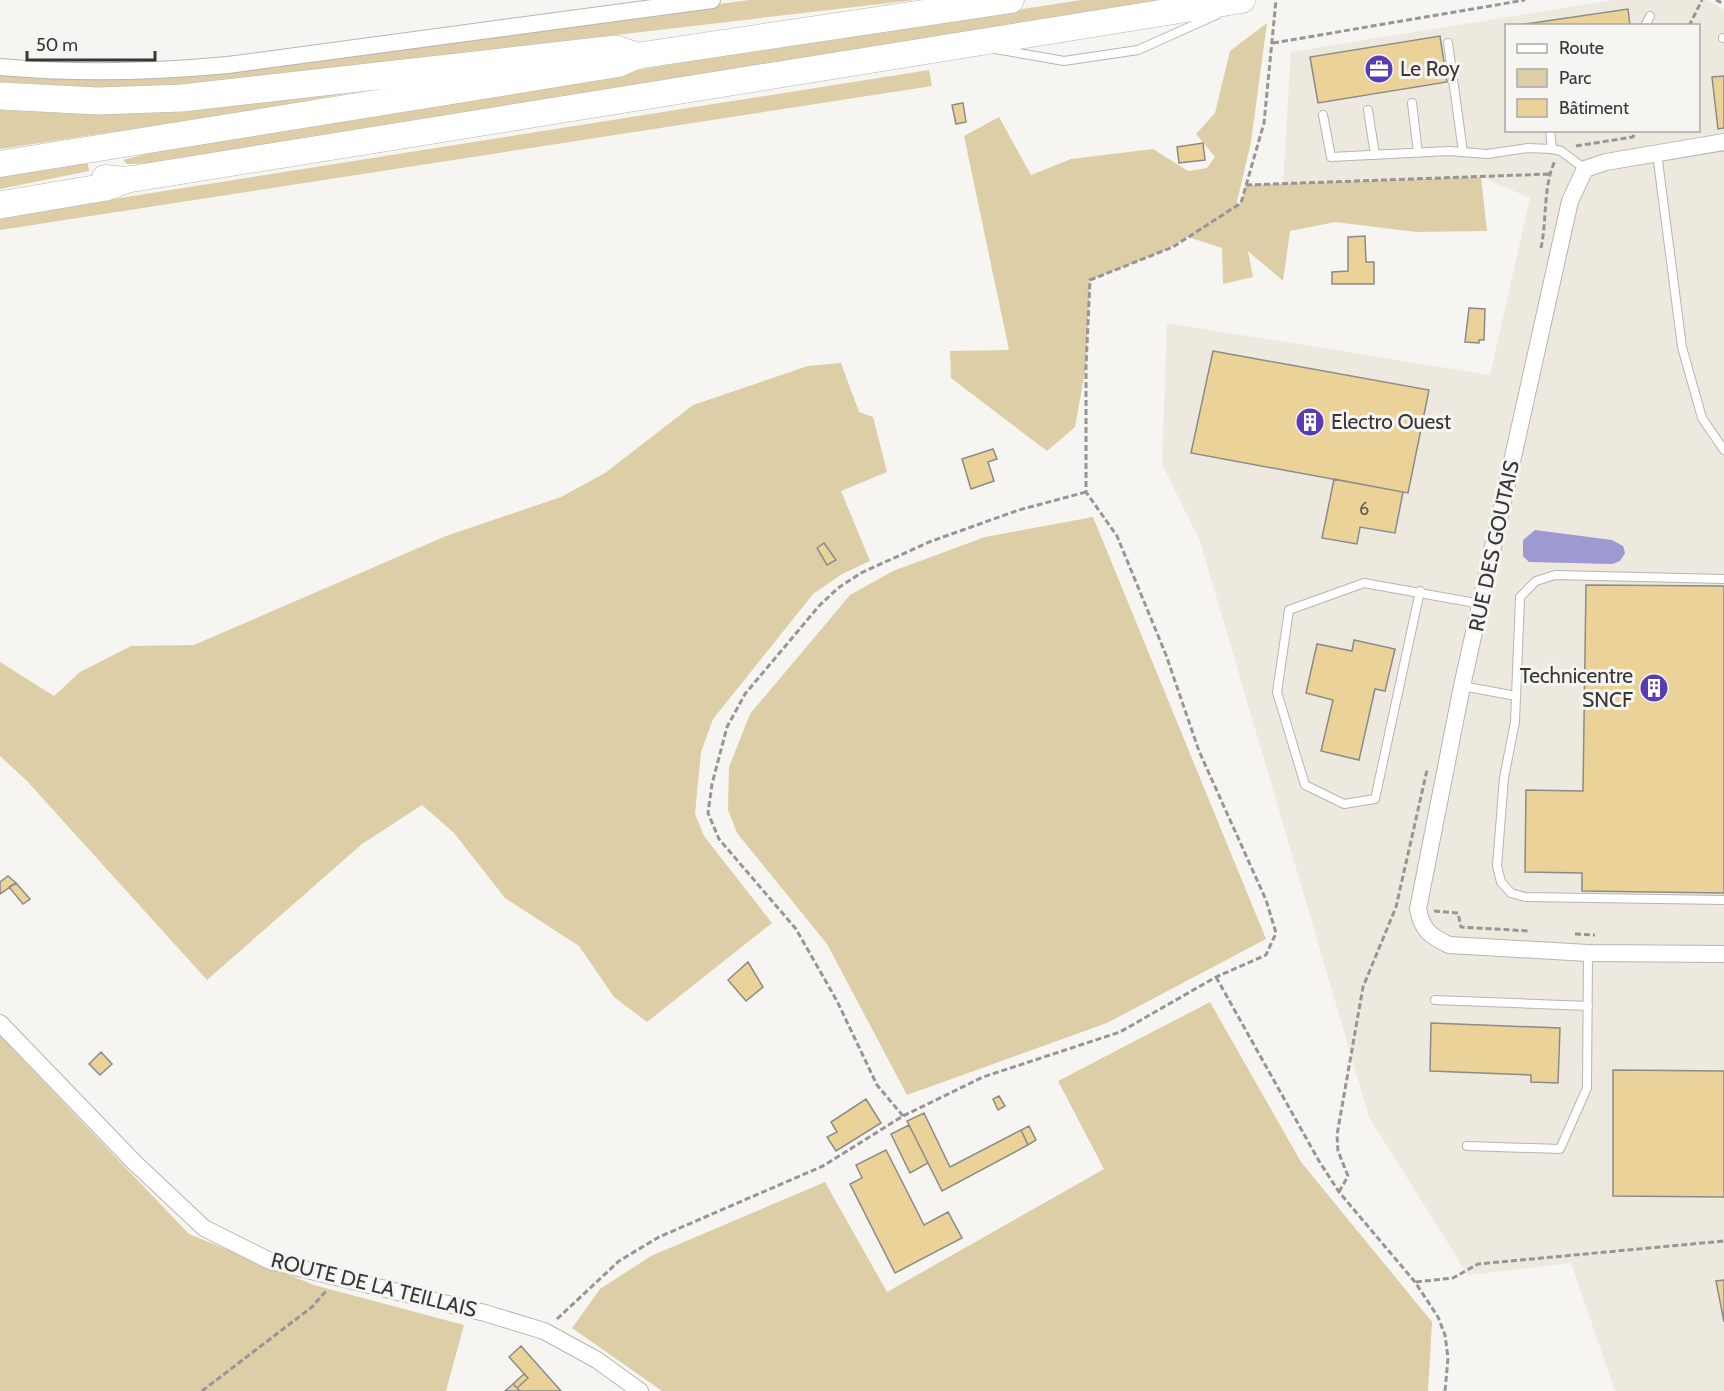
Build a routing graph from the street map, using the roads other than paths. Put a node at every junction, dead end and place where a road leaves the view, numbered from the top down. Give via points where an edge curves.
1 (712, 0) edge
2 (1011, 0) edge
3 (1242, 0) edge
4 (1254, 0) edge
5 (1650, 16) dead end
6 (1646, 24) edge
7 (972, 43) junction
8 (1448, 43) dead end
9 (636, 56) junction
10 (0, 67) edge
11 (0, 96) edge
12 (1412, 103) dead end
13 (1368, 110) dead end
14 (1323, 115) dead end
15 (1551, 132) edge
16 (1724, 142) edge
17 (1556, 150) junction
18 (1463, 152) junction
19 (1418, 153) junction
20 (1657, 153) junction
21 (1375, 154) junction
22 (0, 164) edge
23 (1585, 169) junction
24 (125, 180) junction
25 (0, 196) edge
26 (0, 205) edge
27 (1724, 450) edge
28 (1724, 579) edge
29 (1420, 591) junction
30 (1481, 604) junction
31 (1462, 686) junction
32 (1516, 696) junction
33 (1724, 900) edge
34 (1588, 953) junction
35 (1724, 954) edge
36 (1435, 1000) dead end
37 (1587, 1006) junction
38 (0, 1023) edge
39 (1467, 1146) dead end
40 (640, 1391) edge

1 - 10 street via 228,65 137,72
2 - 9 main road
3 - 7 main road
4 - 7 lane via 1138,50 1064,61
5 - 6 lane
7 - 24 main road
8 - 18 lane
9 - 11 highway via 616,50 148,100
9 - 22 main road via 618,64
12 - 19 lane
13 - 21 lane
14 - 21 lane via 1331,157
15 - 17 lane
16 - 20 street
17 - 18 lane
17 - 23 lane
18 - 19 lane
19 - 21 lane
20 - 23 street
20 - 27 lane via 1682,347 1702,418
23 - 30 street, RUE DES GOUTAIS via 1570,201
24 - 25 main road via 106,178
24 - 26 highway via 106,188
28 - 32 lane via 1555,575 1536,581 1520,597
29 - 29 lane via 1364,583 1289,610 1277,692 1305,785 1344,804 1375,799
29 - 30 lane
30 - 31 street, RUE DES GOUTAIS
31 - 32 lane
31 - 34 street, RUE DES GOUTAIS via 1418,909 1421,926 1449,945
32 - 33 lane via 1497,866 1501,882 1511,894
34 - 35 street
34 - 37 lane
36 - 37 lane
37 - 39 lane via 1587,1088 1560,1149
38 - 40 street, ROUTE DE LA TEILLAIS via 134,1162 204,1228 270,1261 485,1312 544,1331 597,1360

